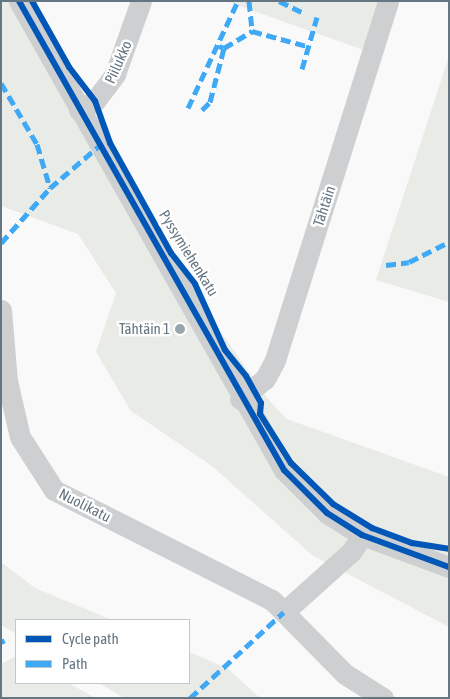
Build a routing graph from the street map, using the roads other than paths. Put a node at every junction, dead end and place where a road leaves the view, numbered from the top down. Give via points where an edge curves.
1 (19, 1) edge
2 (141, 1) edge
3 (388, 1) edge
4 (79, 110) junction
5 (1, 310) edge
6 (240, 399) junction
7 (362, 535) junction
8 (449, 567) edge
9 (284, 612) junction
10 (383, 698) edge

1 - 4 street, Pyssymiehenkatu
2 - 4 street, Piilukko via 115,74 95,101
3 - 6 street, Tähtäin via 276,360 265,379
4 - 6 street, Pyssymiehenkatu
5 - 9 street, Nuolikatu via 7,381 20,437 54,490 272,600
6 - 7 street, Pyssymiehenkatu via 284,470 327,512
7 - 8 street, Pyssymiehenkatu
7 - 9 street via 352,551
9 - 10 street, Nuolikatu via 345,674

